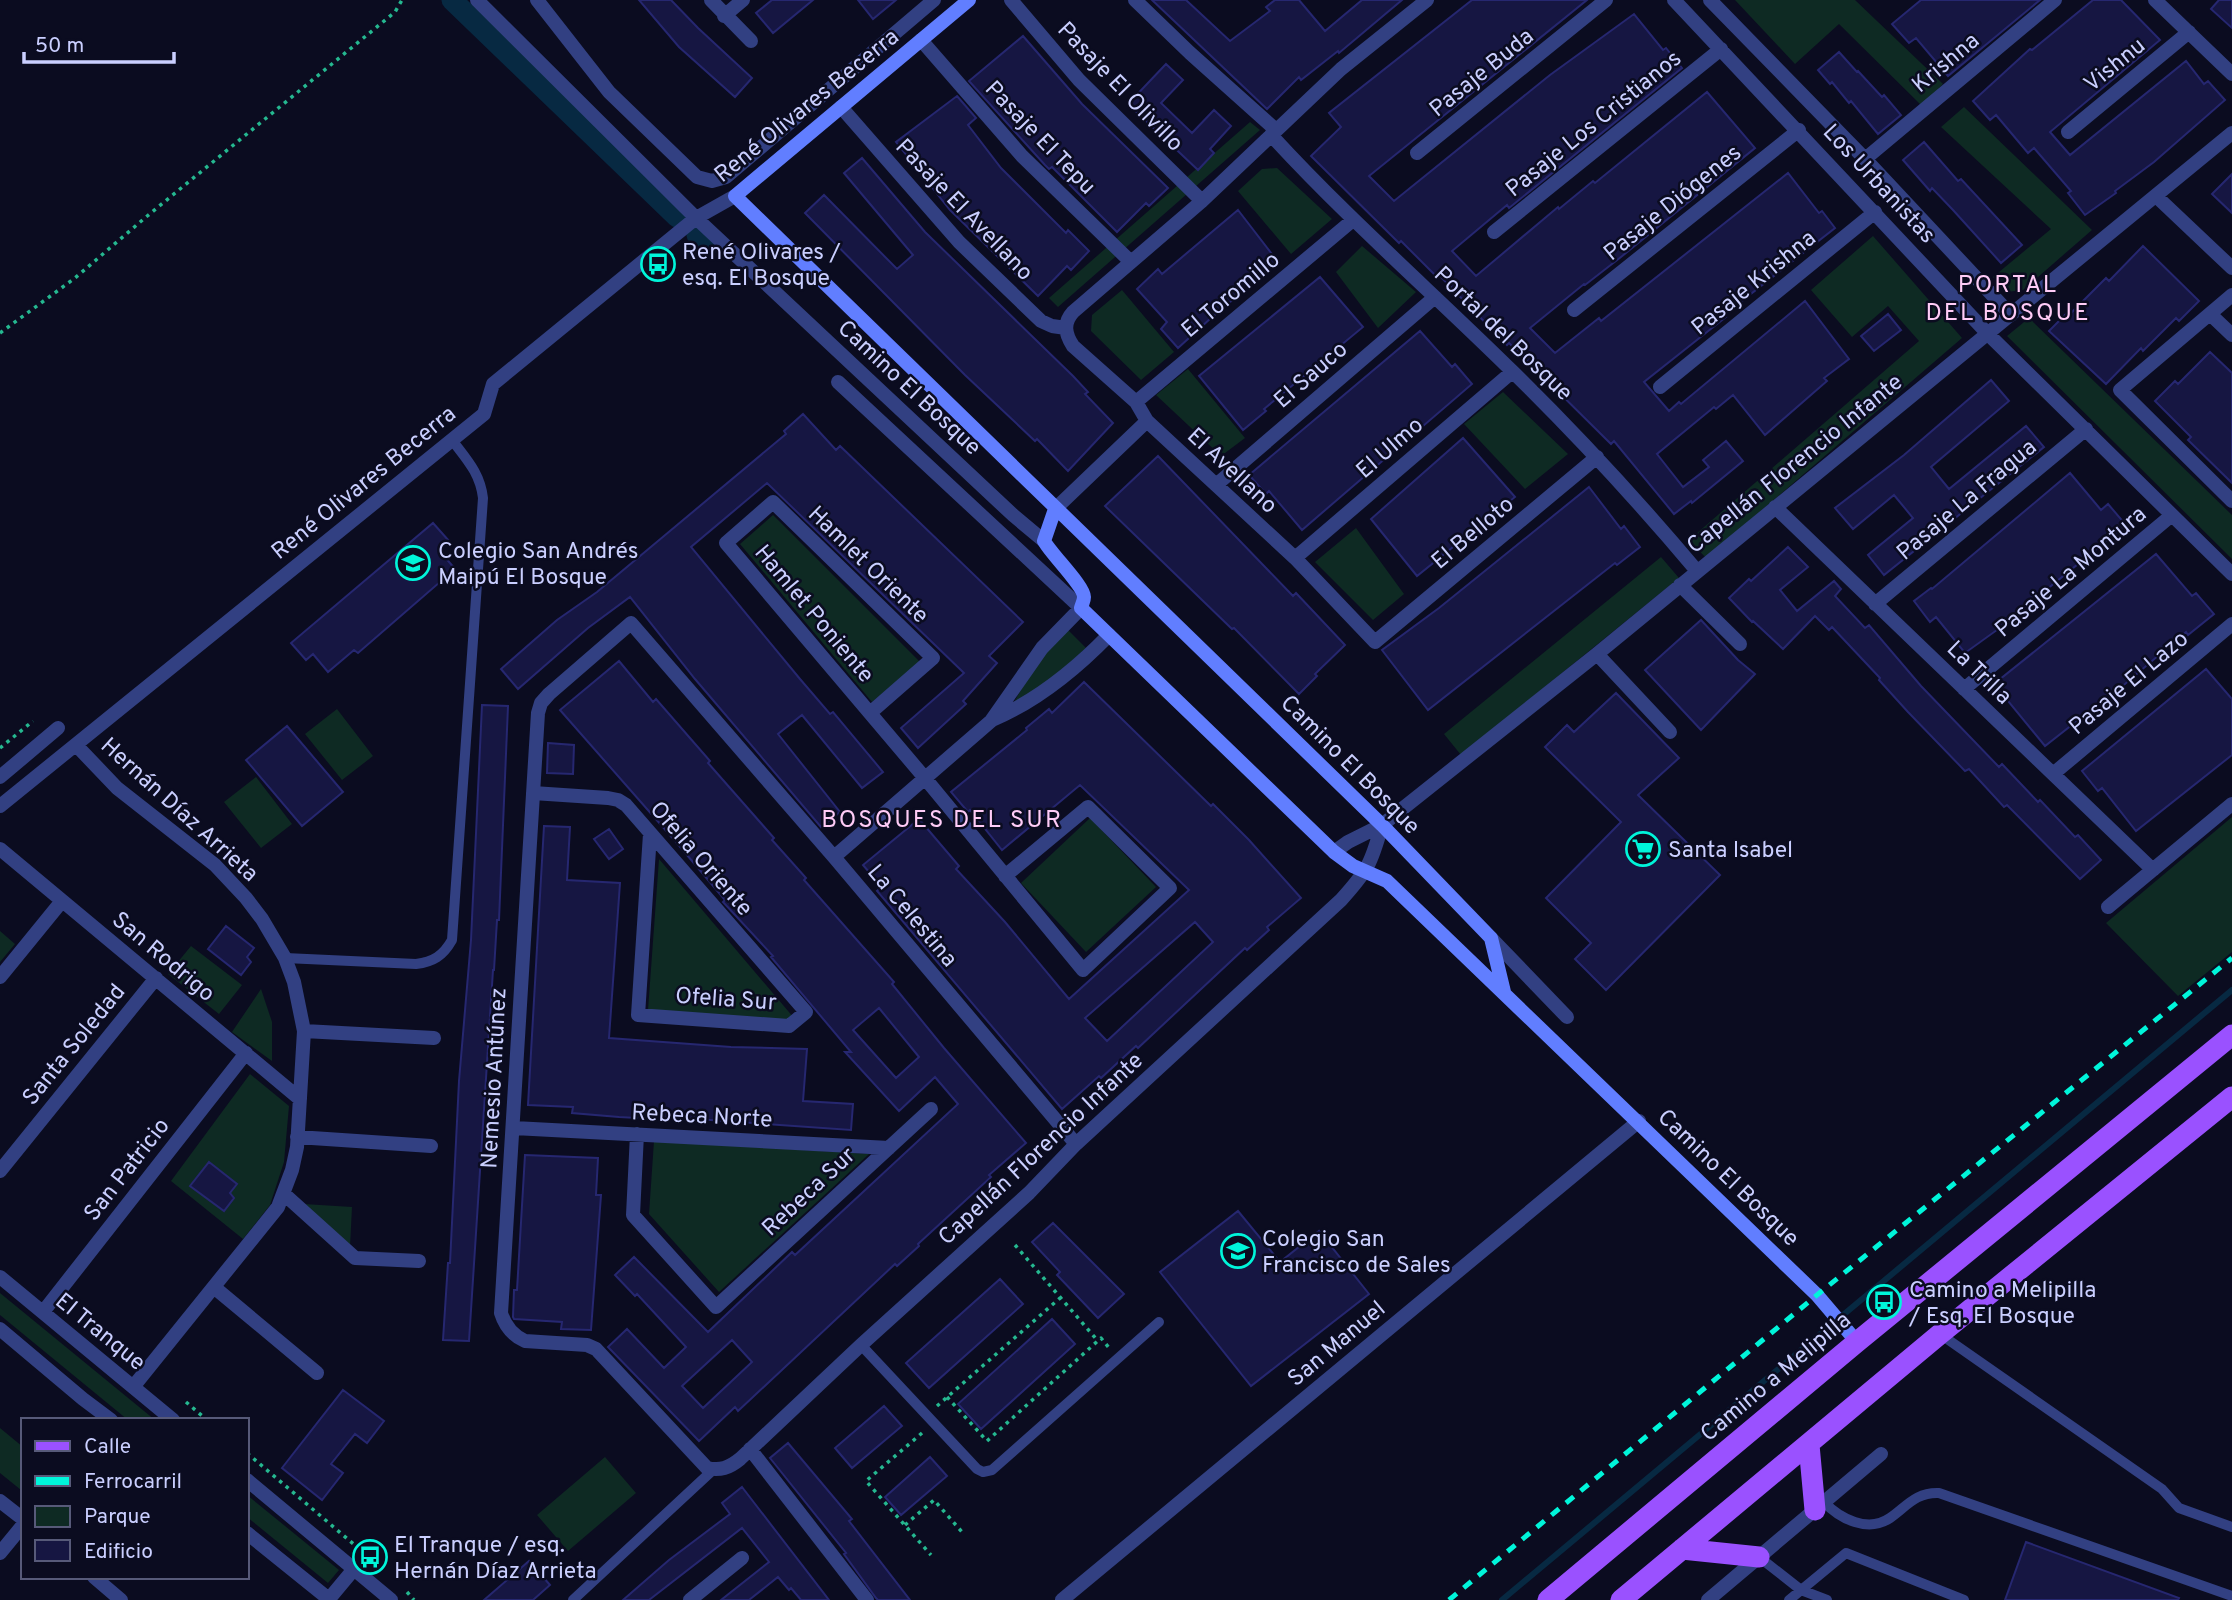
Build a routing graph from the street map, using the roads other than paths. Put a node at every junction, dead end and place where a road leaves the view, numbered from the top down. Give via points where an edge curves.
1 (477, 0) edge
2 (537, 0) edge
3 (711, 0) edge
4 (743, 0) edge
5 (934, 0) edge
6 (969, 0) edge
7 (1011, 0) edge
8 (1135, 0) edge
9 (1427, 0) edge
10 (1606, 0) edge
11 (1674, 0) edge
12 (1710, 0) edge
13 (2054, 0) edge
14 (2155, 0) edge
15 (724, 16) junction
16 (2189, 33) junction
17 (921, 40) junction
18 (751, 41) dead end
19 (1721, 49) junction
20 (2232, 74) edge
21 (841, 107) junction
22 (1799, 130) junction
23 (1274, 132) junction
24 (2068, 132) dead end
25 (2232, 134) edge
26 (1418, 153) dead end
27 (1865, 159) junction
28 (735, 195) junction
29 (2157, 197) junction
30 (1202, 201) junction
31 (1875, 212) junction
32 (696, 218) junction
33 (1353, 220) junction
34 (1493, 232) dead end
35 (1131, 262) junction
36 (2232, 268) edge
37 (2232, 295) edge
38 (1435, 297) junction
39 (1574, 310) dead end
40 (2210, 314) junction
41 (2011, 315) junction
42 (1066, 328) junction
43 (1988, 334) junction
44 (2232, 335) edge
45 (1513, 372) junction
46 (838, 382) dead end
47 (1660, 387) dead end
48 (1136, 402) junction
49 (1147, 421) junction
50 (2086, 429) junction
51 (452, 440) junction
52 (1597, 457) junction
53 (1216, 485) junction
54 (2232, 501) edge
55 (1775, 507) junction
56 (1055, 509) junction
57 (2172, 515) junction
58 (1044, 541) junction
59 (726, 542) joint
60 (1295, 558) junction
61 (1698, 571) junction
62 (2232, 574) edge
63 (1681, 585) junction
64 (1875, 604) junction
65 (1081, 608) junction
66 (631, 623) joint
67 (2232, 624) edge
68 (1109, 635) junction
69 (1375, 642) joint
70 (1740, 644) dead end
71 (1597, 654) junction
72 (1964, 689) junction
73 (870, 713) junction
74 (991, 721) junction
75 (58, 728) dead end
76 (1670, 732) dead end
77 (76, 745) junction
78 (2053, 774) junction
79 (0, 777) edge
80 (924, 778) junction
81 (533, 793) junction
82 (2232, 804) edge
83 (0, 806) edge
84 (1382, 825) junction
85 (650, 834) junction
86 (0, 849) edge
87 (1334, 852) junction
88 (834, 857) junction
89 (2153, 870) junction
90 (1366, 873) junction
91 (1005, 876) junction
92 (62, 901) junction
93 (2108, 907) dead end
94 (1491, 938) junction
95 (285, 958) junction
96 (0, 977) edge
97 (156, 978) junction
98 (1504, 992) junction
99 (806, 1012) joint
100 (1567, 1017) dead end
101 (304, 1031) junction
102 (2232, 1035) edge
103 (434, 1038) dead end
104 (246, 1053) junction
105 (2232, 1097) edge
106 (300, 1099) junction
107 (931, 1109) dead end
108 (1639, 1121) junction
109 (514, 1128) junction
110 (636, 1134) junction
111 (297, 1138) junction
112 (1076, 1144) junction
113 (431, 1146) dead end
114 (889, 1148) junction
115 (0, 1171) edge
116 (284, 1194) junction
117 (419, 1261) dead end
118 (0, 1277) edge
119 (215, 1288) junction
120 (43, 1312) junction
121 (1159, 1322) dead end
122 (0, 1329) edge
123 (1851, 1335) junction
124 (1940, 1335) junction
125 (861, 1345) junction
126 (317, 1373) dead end
127 (133, 1387) junction
128 (107, 1418) edge
129 (171, 1418) edge
130 (1809, 1445) junction
131 (750, 1449) junction
132 (1881, 1454) dead end
133 (708, 1465) junction
134 (248, 1481) edge
135 (0, 1501) edge
136 (1819, 1506) junction
137 (21, 1517) edge
138 (21, 1527) edge
139 (2232, 1527) edge
140 (248, 1534) edge
141 (1682, 1549) junction
142 (0, 1553) edge
143 (1759, 1557) junction
144 (741, 1558) dead end
145 (354, 1569) junction
146 (96, 1579) edge
147 (1801, 1590) junction
148 (2232, 1596) edge
149 (329, 1599) edge
150 (121, 1600) edge
151 (391, 1600) edge
152 (573, 1600) edge
153 (690, 1600) edge
154 (867, 1600) edge
155 (1062, 1600) edge
156 (1548, 1600) edge
157 (1621, 1600) edge
158 (1708, 1600) edge
159 (1789, 1600) edge
160 (1827, 1600) edge
161 (1964, 1600) edge

1 - 32 street, Camino El Bosque
2 - 5 street, René Olivares Becerra via 622,106 697,177 712,181 726,177
3 - 15 street
4 - 15 street
6 - 17 street, René Olivares Becerra
7 - 30 street, Pasaje El Olivillo via 1079,80
8 - 23 street, Portal del Bosque
9 - 23 street via 1340,69
10 - 26 street, Pasaje Buda
11 - 19 street, Los Urbanistas
12 - 27 street, Los Urbanistas
13 - 27 street, Krishna
14 - 16 street
15 - 18 street
16 - 20 street
16 - 24 street, Vishnu
17 - 21 street, René Olivares Becerra
17 - 35 street, Pasaje El Tepu via 1022,156
19 - 22 street, Los Urbanistas
19 - 34 street, Pasaje Los Cristianos
21 - 28 street, René Olivares Becerra
21 - 42 street, Pasaje El Avellano via 959,242 1041,321
22 - 31 street, Los Urbanistas
22 - 39 street, Pasaje Diógenes
23 - 30 street
23 - 33 street, Portal del Bosque
25 - 29 street, Capellán Florencio Infante
27 - 41 street, Los Urbanistas
28 - 32 street, René Olivares Becerra
28 - 56 street, Camino El Bosque
29 - 36 street
29 - 41 street, Capellán Florencio Infante
30 - 35 street
31 - 43 street, Los Urbanistas
31 - 47 street, Pasaje Krishna
32 - 51 street, René Olivares Becerra via 493,384 484,414
32 - 58 street, Camino El Bosque
33 - 38 street, Portal del Bosque
33 - 48 street, El Toromillo
35 - 42 street via 1069,316
37 - 40 street
38 - 45 street, Portal del Bosque
38 - 53 street, El Sauco
40 - 44 street
40 - 54 street via 2120,390
41 - 43 street, Capellán Florencio Infante
42 - 48 street, El Avellano via 1073,346
43 - 50 street, Los Urbanistas
43 - 55 street, Capellán Florencio Infante
45 - 52 street, Portal del Bosque
45 - 60 street, El Ulmo
46 - 65 street, Camino El Bosque
48 - 49 street, El Avellano
49 - 53 street, El Avellano
49 - 56 street
50 - 57 street, Los Urbanistas
50 - 64 street, Pasaje La Fragua
51 - 77 street, René Olivares Becerra
51 - 95 lane via 475,470 483,498 452,940 438,957 416,964
52 - 61 street, Portal del Bosque
52 - 69 street, El Belloto
53 - 60 street, El Avellano
55 - 61 street, Capellán Florencio Infante
55 - 64 street, La Trilla
56 - 58 street
56 - 84 street, Camino El Bosque
57 - 62 street, Los Urbanistas
57 - 72 street, Pasaje La Montura
58 - 65 street, Camino El Bosque via 1081,587
59 - 73 street, Hamlet Poniente
59 - 73 street, Hamlet Oriente via 773,502 933,658
60 - 69 street, El Avellano
61 - 63 street, Capellán Florencio Infante
63 - 70 street
63 - 71 street, Capellán Florencio Infante
64 - 72 street, La Trilla
65 - 68 street, Camino El Bosque
65 - 74 street via 1042,648
66 - 81 street, Nemesio Antúnez via 541,703
66 - 88 street, La Celestina
67 - 78 street, Pasaje El Lazo
68 - 74 street via 1062,679
68 - 87 street, Camino El Bosque
71 - 76 street
71 - 84 street, Capellán Florencio Infante
72 - 78 street, La Trilla
73 - 80 street, Hamlet Poniente
74 - 80 street
75 - 79 street
77 - 83 street, René Olivares Becerra
77 - 95 street, Hernán Díaz Arrieta via 117,788 230,880 262,919
78 - 89 street, La Trilla
80 - 88 street
80 - 91 street, Hamlet Poniente
81 - 85 street, Ofelia Oriente via 618,800
81 - 109 street, Nemesio Antúnez
82 - 89 street
84 - 87 street, Capellán Florencio Infante
84 - 90 street, Capellán Florencio Infante
84 - 94 street, Camino El Bosque
85 - 99 street, Ofelia Oriente
85 - 99 street, Ofelia Sur via 638,1015 789,1026
86 - 92 street, San Rodrigo
87 - 90 street, Camino El Bosque
88 - 112 street, La Celestina
89 - 93 street
90 - 98 street, Camino El Bosque via 1387,881
90 - 112 street, Capellán Florencio Infante
91 - 91 street, Hamlet Poniente via 1083,970 1170,888 1088,807
92 - 96 street
92 - 97 street, San Rodrigo
94 - 98 street
94 - 100 street, Camino El Bosque
95 - 101 street, Hernán Díaz Arrieta
97 - 104 street, San Rodrigo
97 - 115 street, Santa Soledad
98 - 108 street, Camino El Bosque
101 - 103 street
101 - 106 street, Hernán Díaz Arrieta
102 - 123 main road, Camino a Melipilla
104 - 106 street, San Rodrigo
104 - 120 street, San Patricio
105 - 124 main road
106 - 111 street, Hernán Díaz Arrieta
107 - 114 street, Rebeca Sur
108 - 123 street, Camino El Bosque
108 - 155 street, San Manuel
109 - 110 street, Rebeca Norte
109 - 133 street, Nemesio Antúnez via 501,1312 504,1323 525,1341 596,1349
110 - 114 street, Rebeca Norte
110 - 114 street, Rebeca Sur via 633,1215 716,1307
111 - 113 street
111 - 116 street, Hernán Díaz Arrieta
112 - 125 street, Capellán Florencio Infante via 1029,1193
116 - 117 street via 355,1258
116 - 119 street, Hernán Díaz Arrieta
118 - 120 street, El Tranque
119 - 126 street
119 - 127 street, Hernán Díaz Arrieta
120 - 127 street, El Tranque
121 - 125 lane via 992,1470 983,1472
122 - 128 street
123 - 156 main road, Camino a Melipilla
124 - 130 main road
124 - 139 lane via 2162,1489 2179,1508
125 - 131 street, Capellán Florencio Infante
127 - 129 street, El Tranque
130 - 136 main road
130 - 141 main road
131 - 133 street, Capellán Florencio Infante via 732,1465
131 - 154 street
132 - 136 street
133 - 152 lane
134 - 145 street
135 - 137 street
136 - 143 street
136 - 148 lane via 1840,1517 1872,1524 1888,1520 1916,1497 1939,1493
138 - 142 street
140 - 149 street
141 - 143 main road
141 - 157 main road
143 - 147 lane
143 - 158 street
144 - 153 street
145 - 149 street
145 - 151 street
146 - 150 street
147 - 159 lane
147 - 160 lane
147 - 161 lane via 1846,1553

